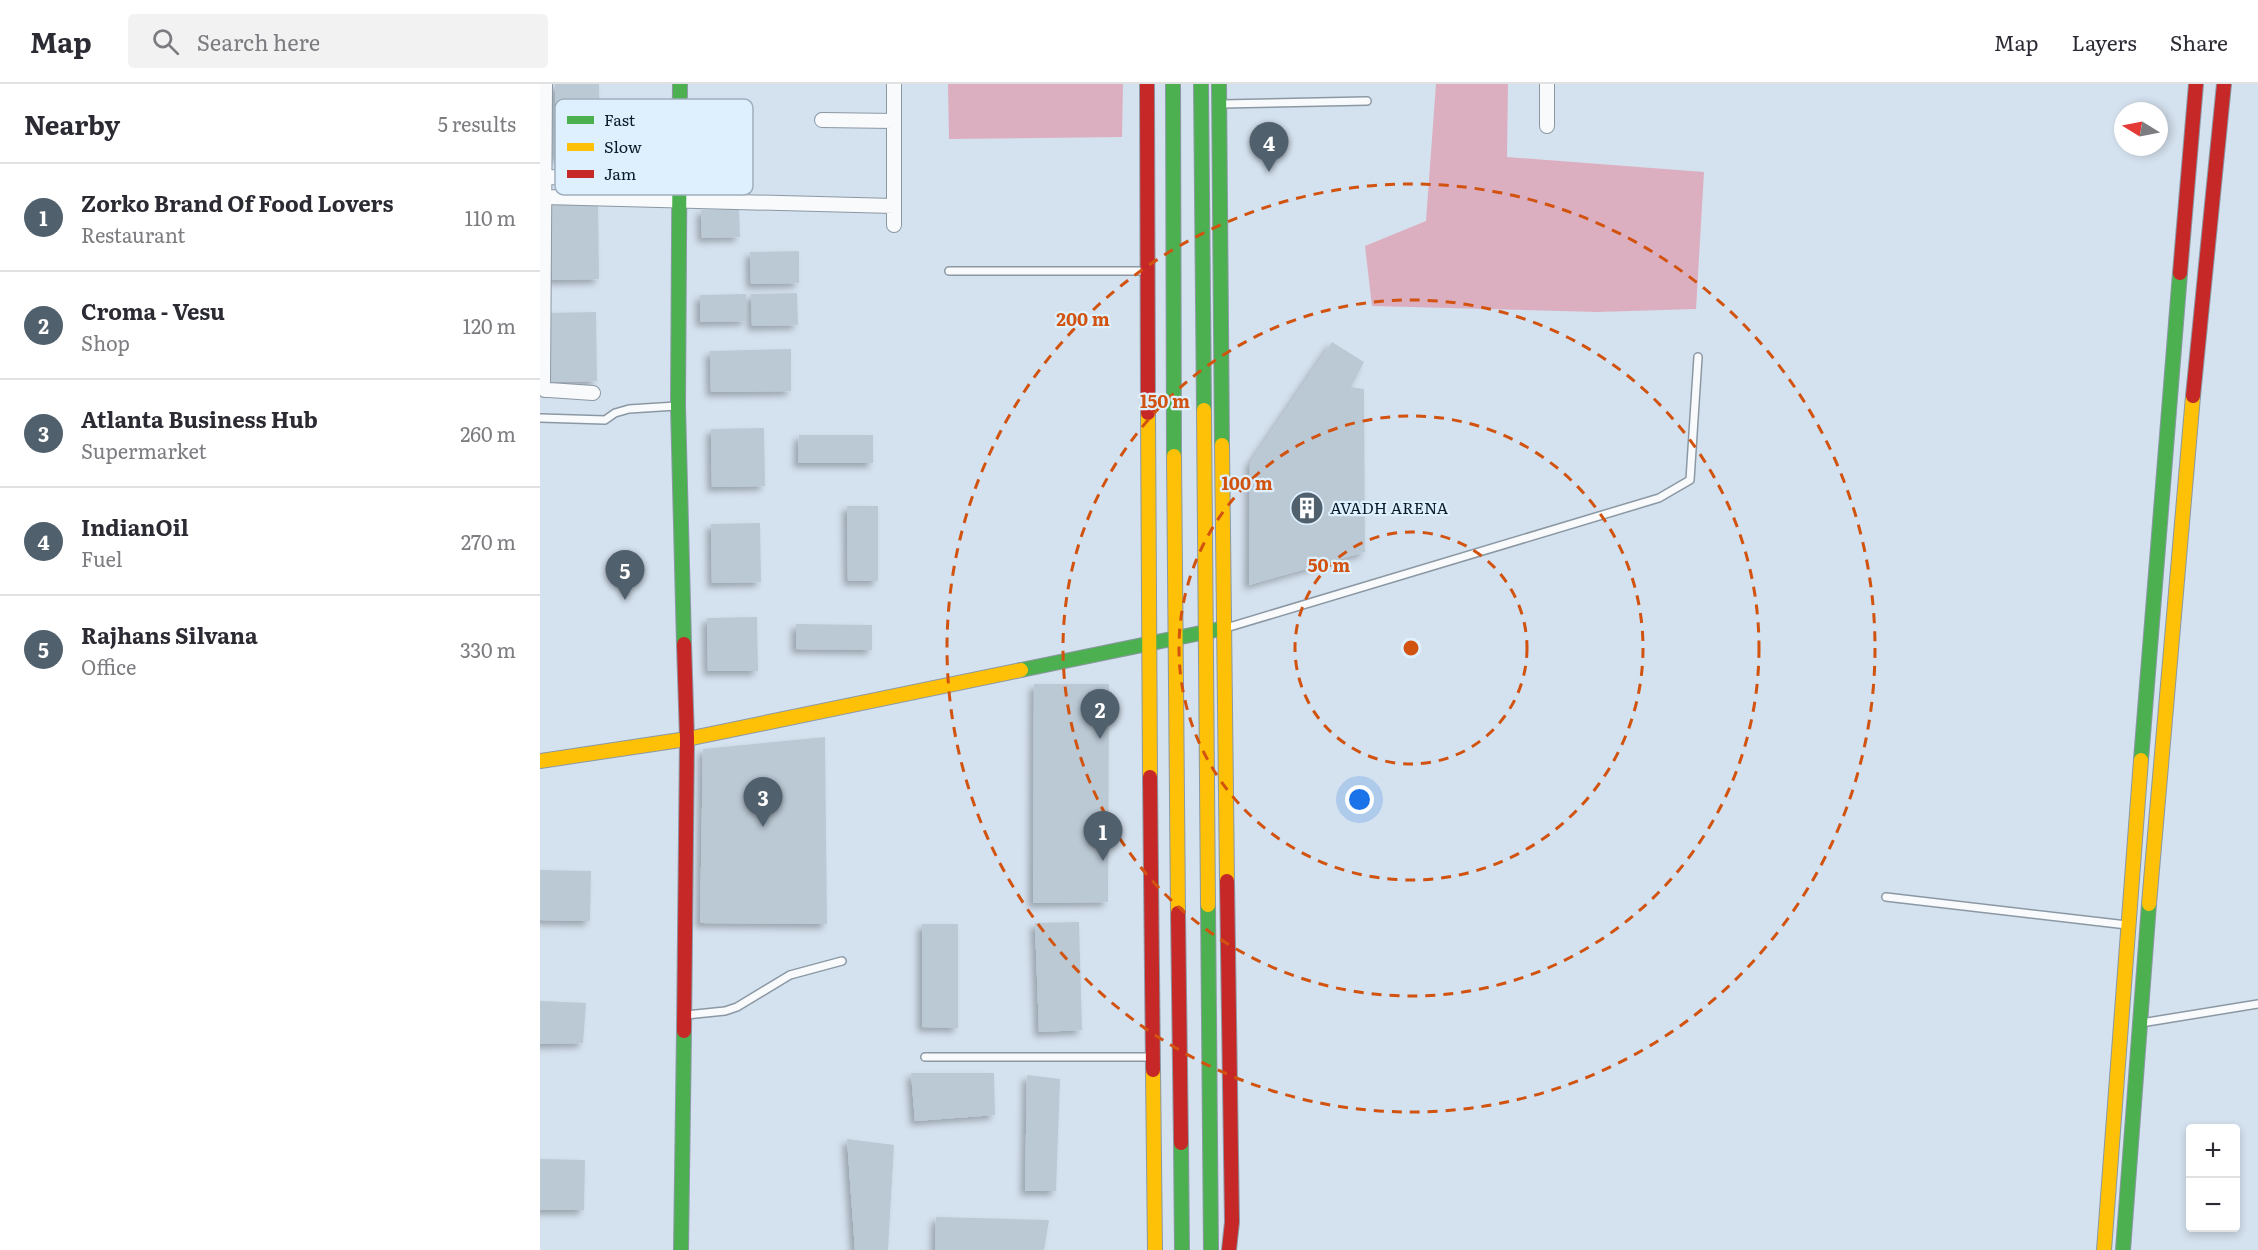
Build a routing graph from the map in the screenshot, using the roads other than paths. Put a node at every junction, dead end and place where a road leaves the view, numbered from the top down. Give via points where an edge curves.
1 (545, 84) edge
2 (894, 84) edge
3 (1147, 84) edge
4 (1173, 84) edge
5 (1201, 84) edge
6 (1219, 84) edge
7 (1547, 84) edge
8 (2196, 84) edge
9 (2224, 84) edge
10 (1367, 101) dead end
11 (1220, 105) junction
12 (822, 120) dead end
13 (894, 121) junction
14 (1547, 126) dead end
15 (545, 177) junction
16 (555, 177) edge
17 (612, 195) edge
18 (680, 195) edge
19 (545, 197) junction
20 (612, 199) junction
21 (680, 201) junction
22 (894, 206) junction
23 (894, 225) dead end
24 (949, 271) dead end
25 (1148, 271) junction
26 (1698, 357) dead end
27 (593, 393) dead end
28 (678, 406) junction
29 (540, 418) edge
30 (1224, 629) junction
31 (1205, 631) junction
32 (1175, 638) junction
33 (1148, 643) junction
34 (687, 739) junction
35 (540, 761) edge
36 (1886, 897) dead end
37 (2129, 926) junction
38 (842, 961) dead end
39 (2258, 1005) edge
40 (684, 1015) junction
41 (2139, 1023) junction
42 (925, 1057) dead end
43 (1153, 1057) junction
44 (681, 1250) edge
45 (1155, 1250) edge
46 (1182, 1250) edge
47 (1211, 1250) edge
48 (1229, 1250) edge
49 (2104, 1250) edge
50 (2123, 1250) edge

1 - 15 street
2 - 13 street
3 - 25 street
4 - 32 street
5 - 31 street
6 - 11 street
7 - 14 street
8 - 37 street
9 - 41 street via 2187,457
10 - 11 lane
11 - 30 street
12 - 13 street
13 - 22 street
15 - 16 street
15 - 19 street
17 - 20 street
18 - 21 street
19 - 20 street
19 - 27 street via 543,385 545,390
20 - 21 street
21 - 22 street
21 - 28 street
22 - 23 street
24 - 25 lane
25 - 33 street
26 - 30 lane via 1690,480 1680,486 1659,498
28 - 29 lane via 629,409 604,420
28 - 34 street
30 - 31 street
30 - 48 street via 1232,1222
31 - 32 street
31 - 47 street
32 - 33 street
32 - 46 street
33 - 34 street
33 - 43 street
34 - 35 street
34 - 40 street
36 - 37 lane
37 - 49 street
38 - 40 lane via 790,975 731,1010
39 - 41 lane
40 - 44 street
41 - 50 street
42 - 43 lane
43 - 45 street

